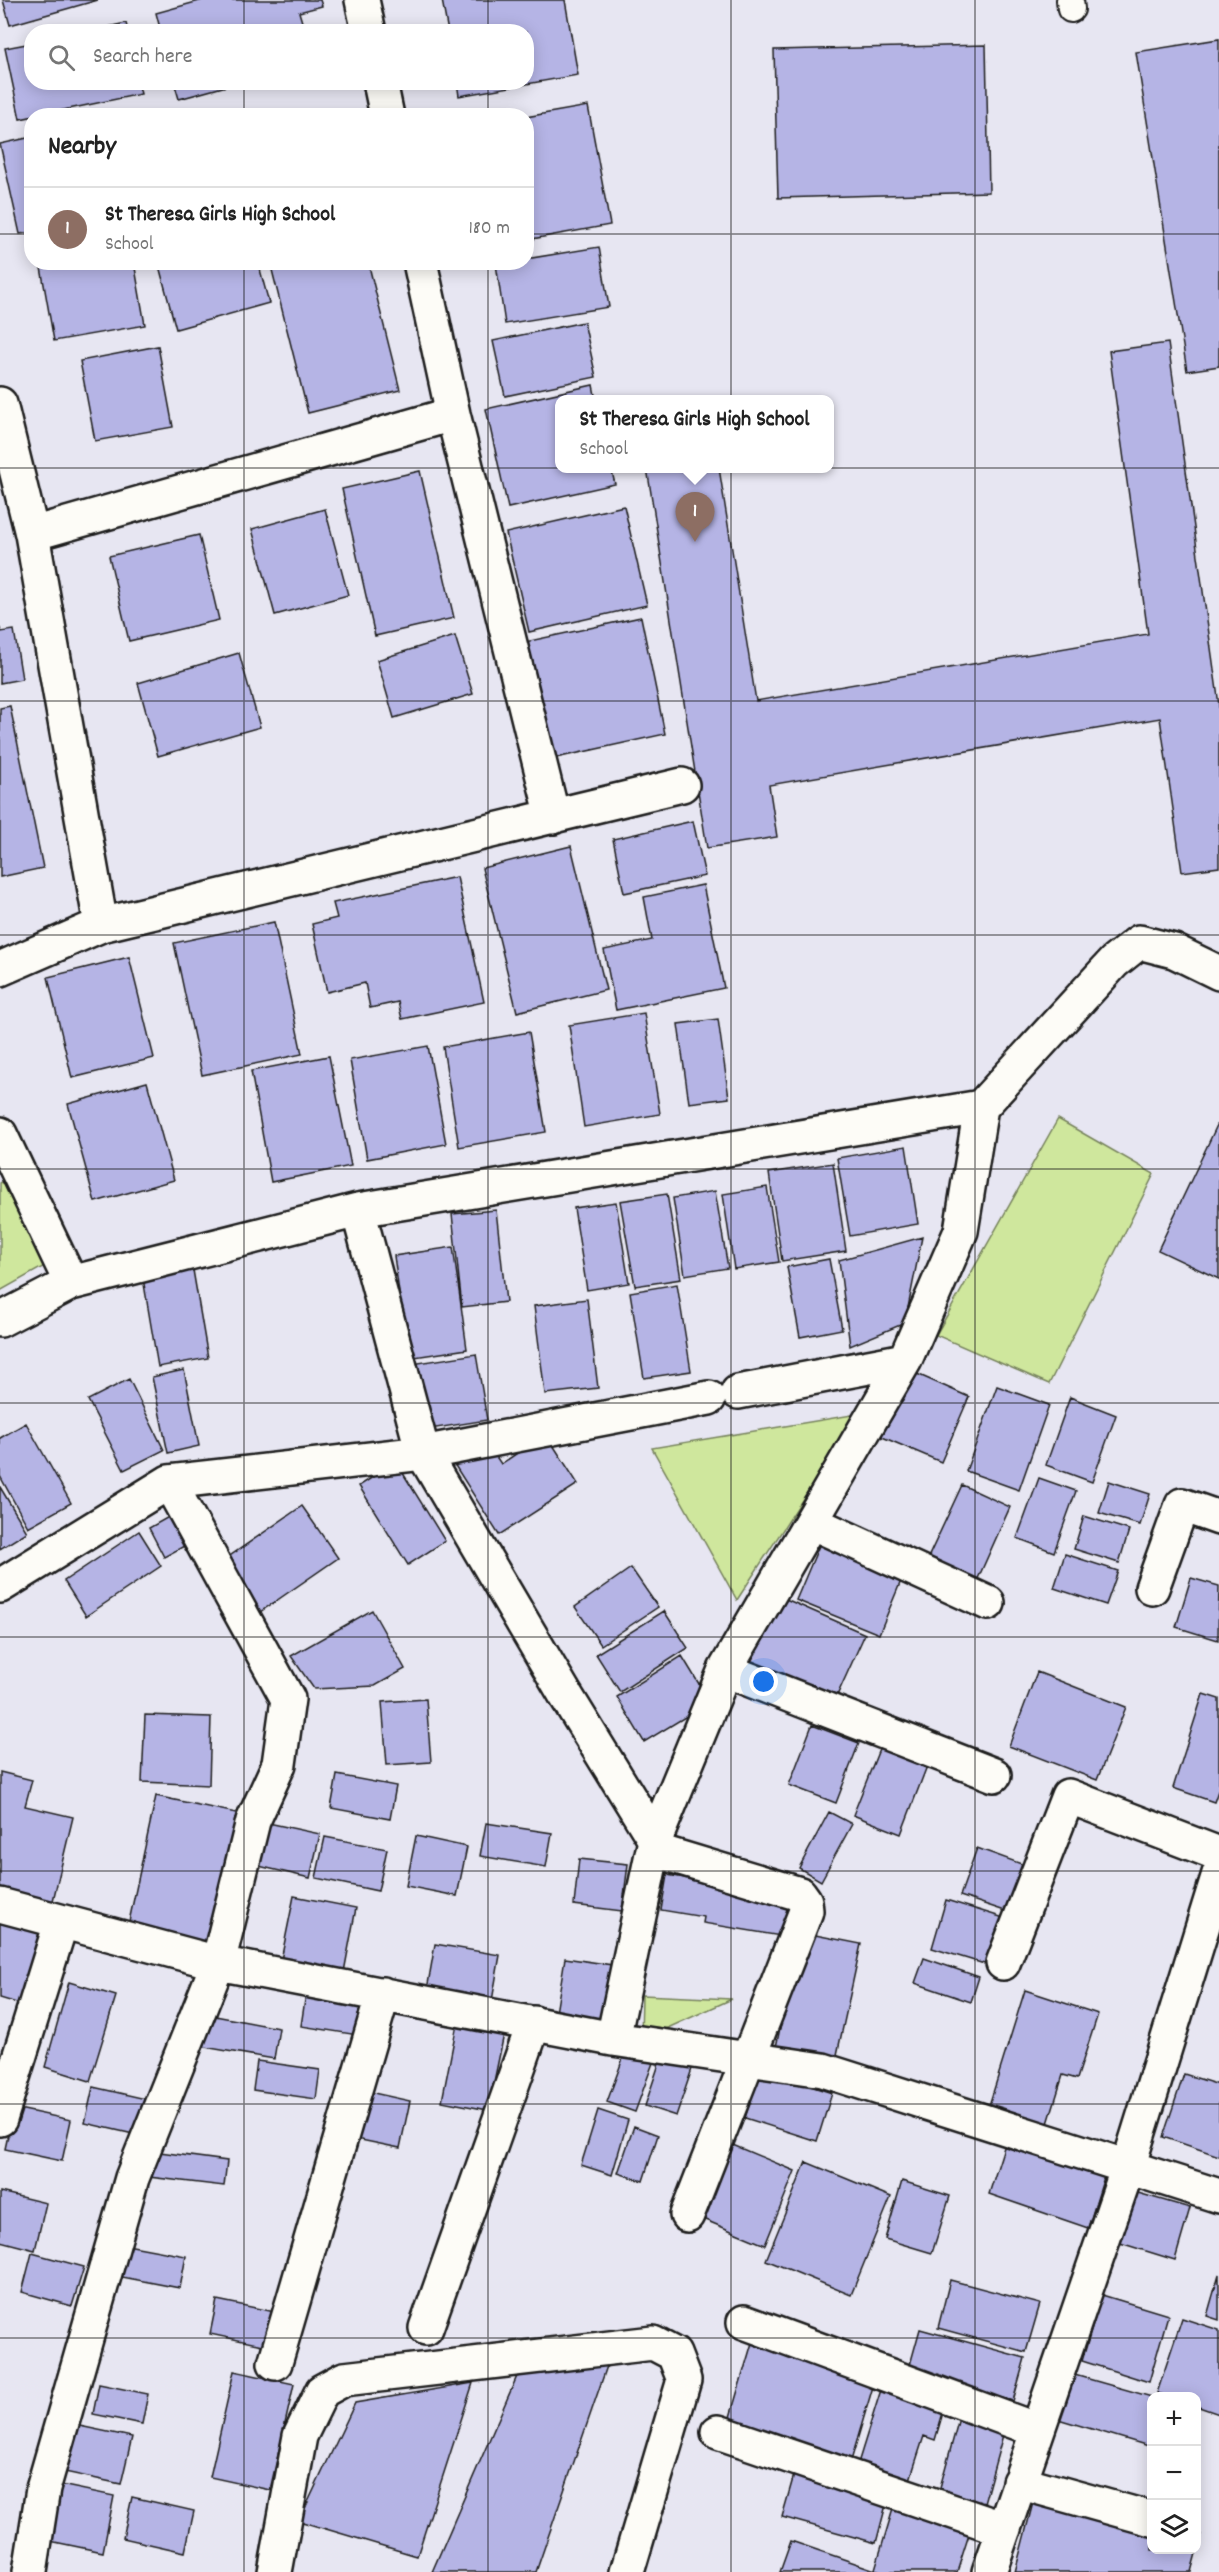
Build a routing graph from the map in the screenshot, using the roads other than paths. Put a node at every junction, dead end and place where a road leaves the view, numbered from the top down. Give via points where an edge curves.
1 (362, 0) edge
2 (367, 24) edge
3 (382, 90) edge
4 (385, 108) edge
5 (422, 270) edge
6 (0, 404) edge
7 (453, 414) junction
8 (32, 534) junction
9 (682, 785) dead end
10 (553, 817) junction
11 (101, 925) junction
12 (0, 969) edge
13 (1219, 973) edge
14 (981, 1107) junction
15 (0, 1134) edge
16 (358, 1210) junction
17 (70, 1283) junction
18 (0, 1320) edge
19 (905, 1360) junction
20 (423, 1453) junction
21 (169, 1482) junction
22 (1219, 1518) edge
23 (811, 1522) junction
24 (0, 1586) edge
25 (1152, 1588) dead end
26 (988, 1603) dead end
27 (725, 1670) junction
28 (994, 1775) dead end
29 (655, 1845) junction
30 (1219, 1854) edge
31 (1219, 1874) edge
32 (0, 1905) edge
33 (61, 1923) junction
34 (218, 1963) junction
35 (1003, 1963) dead end
36 (384, 1994) junction
37 (534, 2023) junction
38 (613, 2039) junction
39 (750, 2060) junction
40 (0, 2119) edge
41 (1128, 2167) junction
42 (1219, 2196) edge
43 (687, 2215) dead end
44 (744, 2322) dead end
45 (426, 2328) dead end
46 (275, 2363) dead end
47 (1037, 2430) junction
48 (718, 2432) dead end
49 (1019, 2482) junction
50 (1147, 2518) edge
51 (1004, 2529) junction
52 (30, 2572) edge
53 (275, 2572) edge
54 (627, 2572) edge
55 (989, 2572) edge

1 - 2 street
3 - 4 street
5 - 7 street
6 - 8 street
7 - 8 street
7 - 10 street
8 - 11 street
9 - 10 street
10 - 11 street
11 - 12 street
13 - 14 street via 1174,951 1138,942 1114,962
14 - 16 street
14 - 19 street via 961,1231
15 - 17 street
16 - 17 street
16 - 20 street
17 - 18 street
19 - 20 street
19 - 23 street
20 - 21 street
20 - 29 street
21 - 24 street
21 - 34 street via 288,1698 279,1764 253,1821
22 - 25 street via 1182,1505
23 - 26 street
23 - 27 street
27 - 28 street
27 - 29 street
29 - 38 street
29 - 39 street via 800,1894 805,1901 804,1920
30 - 35 street via 1068,1796
31 - 41 street
32 - 33 street
33 - 34 street
33 - 40 street
34 - 36 street
34 - 52 street via 132,2178 43,2489
36 - 37 street
36 - 46 street
37 - 38 street
37 - 45 street
38 - 39 street
39 - 41 street via 823,2070
39 - 43 street
41 - 42 street
41 - 47 street
44 - 47 street
47 - 49 street
48 - 51 street
49 - 50 street
49 - 51 street
51 - 55 street
53 - 54 street via 300,2436 322,2391 344,2379 653,2343 674,2354 684,2380

